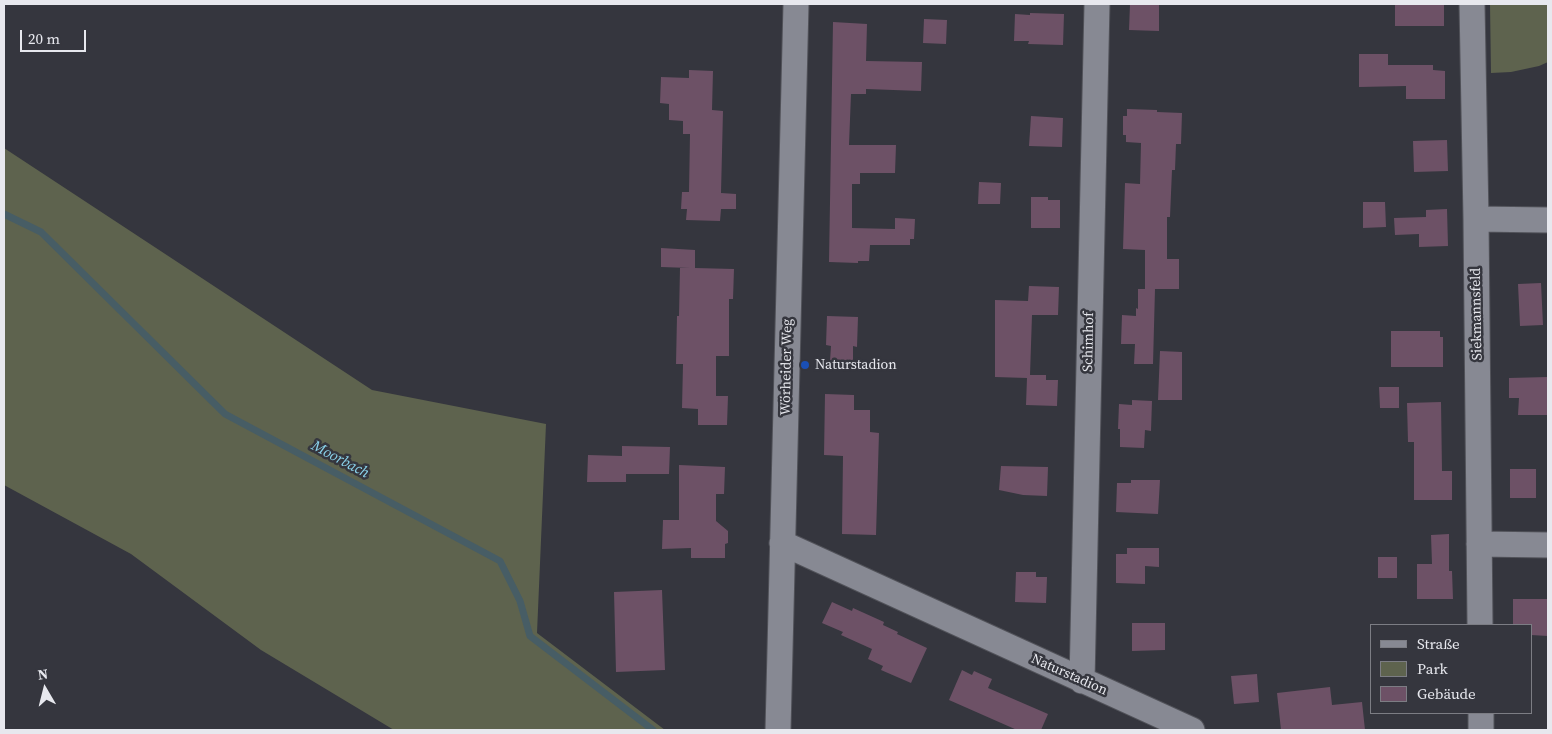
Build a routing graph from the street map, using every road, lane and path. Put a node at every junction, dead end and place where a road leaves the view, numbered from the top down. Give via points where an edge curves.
1 (796, 4) edge
2 (1096, 4) edge
3 (1472, 4) edge
4 (1476, 219) junction
5 (1548, 220) edge
6 (782, 544) junction
7 (1479, 544) junction
8 (1548, 545) edge
9 (1480, 624) edge
10 (1082, 681) junction
11 (1481, 714) edge
12 (778, 730) edge
13 (1192, 730) edge
14 (1481, 730) edge

1 - 6 street, Wörheider Weg
2 - 10 street, Schimhof
3 - 4 street, Siekmannsfeld
4 - 5 street
4 - 7 street, Siekmannsfeld
6 - 10 street, Naturstadion
6 - 12 street, Wörheider Weg
7 - 8 street
7 - 9 street, Siekmannsfeld
10 - 13 street, Naturstadion
11 - 14 street

